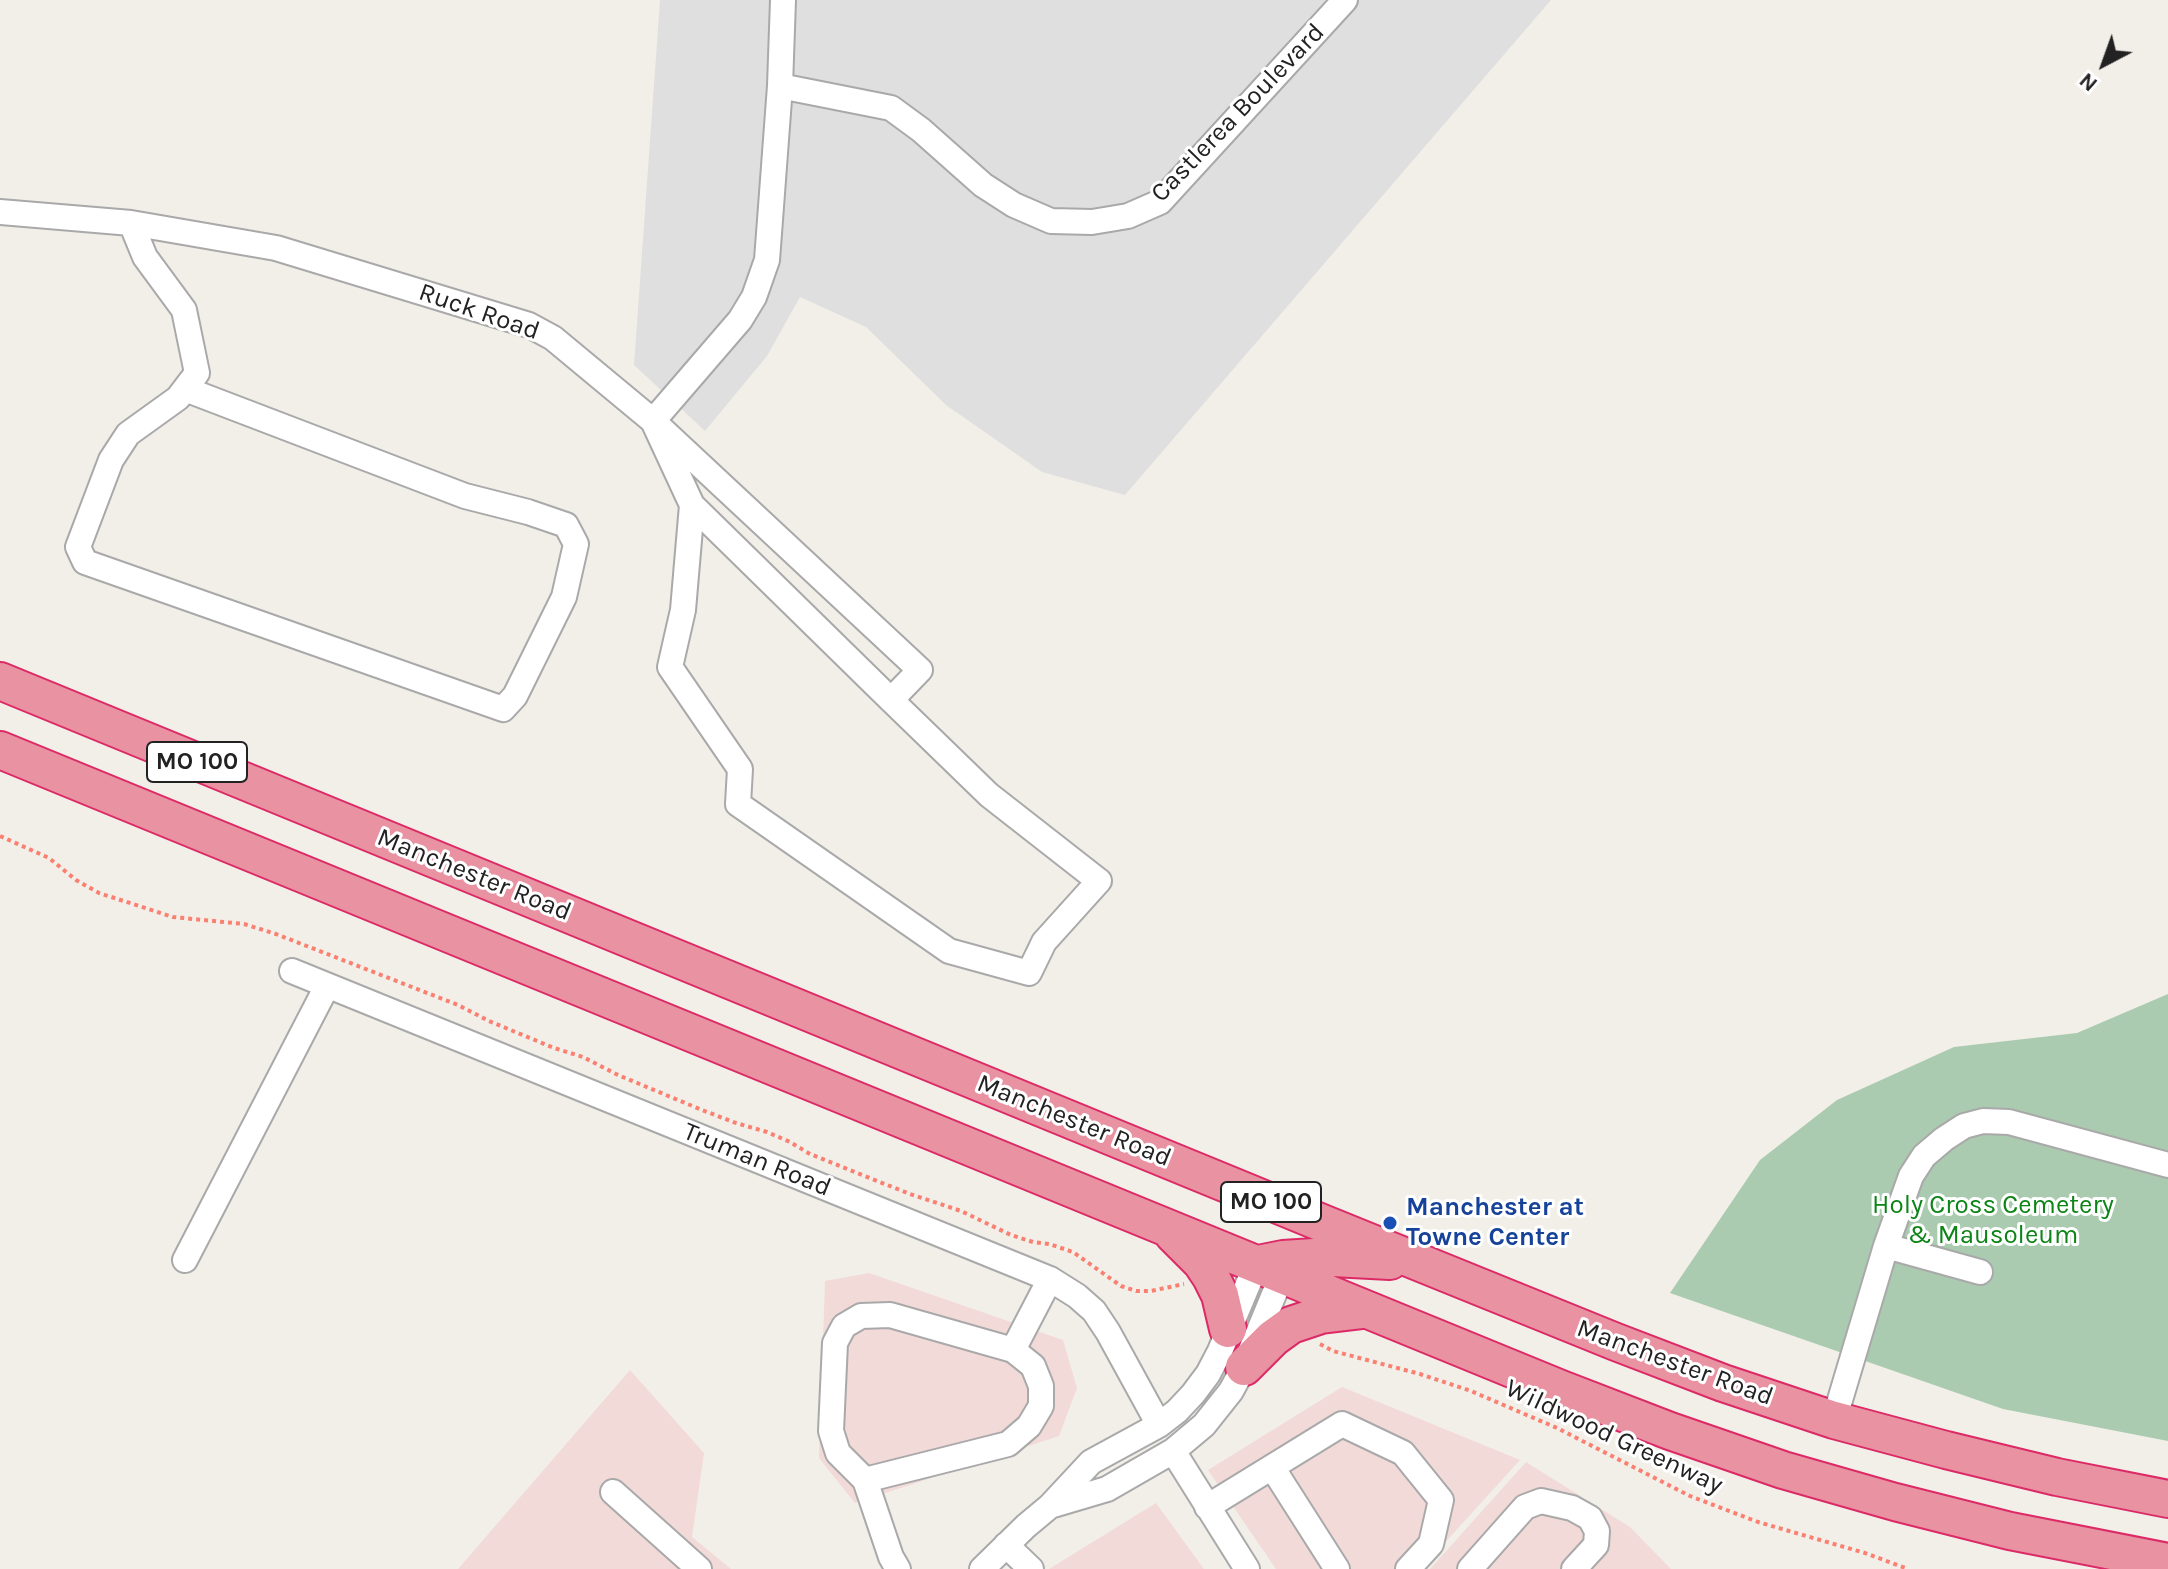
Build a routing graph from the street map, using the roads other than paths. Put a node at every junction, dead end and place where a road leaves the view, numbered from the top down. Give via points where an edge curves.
1 (783, 0) edge
2 (1345, 0) edge
3 (780, 86) junction
4 (0, 212) edge
5 (131, 223) junction
6 (185, 389) junction
7 (653, 421) junction
8 (692, 505) junction
9 (0, 681) edge
10 (891, 700) junction
11 (0, 750) edge
12 (292, 971) dead end
13 (327, 986) junction
14 (2168, 1165) edge
15 (1250, 1193) junction
16 (1167, 1227) junction
17 (1886, 1246) junction
18 (185, 1260) dead end
19 (1425, 1264) junction
20 (1274, 1266) junction
21 (1980, 1272) dead end
22 (1050, 1279) junction
23 (1367, 1309) junction
24 (1228, 1329) junction
25 (1013, 1350) junction
26 (1244, 1367) junction
27 (1834, 1420) junction
28 (1159, 1425) junction
29 (1173, 1451) junction
30 (1272, 1467) junction
31 (865, 1480) junction
32 (613, 1492) dead end
33 (2168, 1499) edge
34 (1050, 1506) junction
35 (1207, 1507) junction
36 (1006, 1545) junction
37 (2168, 1562) edge
38 (699, 1569) edge
39 (898, 1569) edge
40 (982, 1569) edge
41 (1031, 1569) edge
42 (1247, 1569) edge
43 (1337, 1569) edge
44 (1408, 1569) edge
45 (1470, 1569) edge
46 (1574, 1569) edge

1 - 3 street
2 - 3 street, Castlerea Boulevard via 1160,202 1128,216 1092,222 1051,221 1014,205 891,108
3 - 7 street via 767,260 754,297
4 - 5 street, Ruck Road
5 - 6 street via 145,257 184,310 197,373
5 - 7 street, Ruck Road via 276,248 529,325 553,338
6 - 6 street via 128,434 111,460 78,547 85,562 503,709 515,696 564,597 576,544 566,525 465,496
7 - 8 street
7 - 10 street, Ruck Road via 920,670
8 - 10 street
8 - 10 street via 683,610 670,667 740,769 738,804 949,951 1029,973 1044,942 1099,881 989,795
9 - 15 highway, Manchester Road / MO 100
11 - 16 highway, MO 100
12 - 13 street, Truman Road
13 - 18 street
13 - 22 street, Truman Road
14 - 17 street via 2009,1122 1964,1126 1924,1156 1911,1176
15 - 19 highway, Manchester Road / MO 100
15 - 20 highway via 1278,1235
16 - 20 highway, MO 100
16 - 24 highway via 1211,1277
17 - 21 street
17 - 27 street
19 - 20 highway via 1354,1258
19 - 27 highway, Manchester Road / MO 100 via 1656,1358
20 - 23 highway, MO 100
20 - 24 street
20 - 26 street
22 - 25 street
22 - 28 street, Truman Road via 1094,1311
23 - 26 highway via 1291,1325
23 - 37 highway, MO 100 via 1656,1426 1783,1470 2010,1531
24 - 28 street via 1208,1374
25 - 31 street via 1033,1366 1041,1386 1041,1406 1029,1426 1008,1444
25 - 31 street via 890,1315 861,1316 844,1326 835,1343 831,1431 838,1453
26 - 29 street via 1217,1411
27 - 33 highway, Manchester Road / MO 100 via 2057,1477
28 - 34 street via 1091,1462
29 - 34 street via 1107,1489
29 - 35 street
30 - 35 street
30 - 43 street
30 - 44 street via 1342,1424 1403,1453 1441,1500 1431,1544
31 - 39 street
32 - 38 street
34 - 36 street
35 - 42 street
36 - 40 street
36 - 41 street
45 - 46 street via 1525,1507 1541,1501 1572,1508 1590,1518 1597,1531 1596,1545

